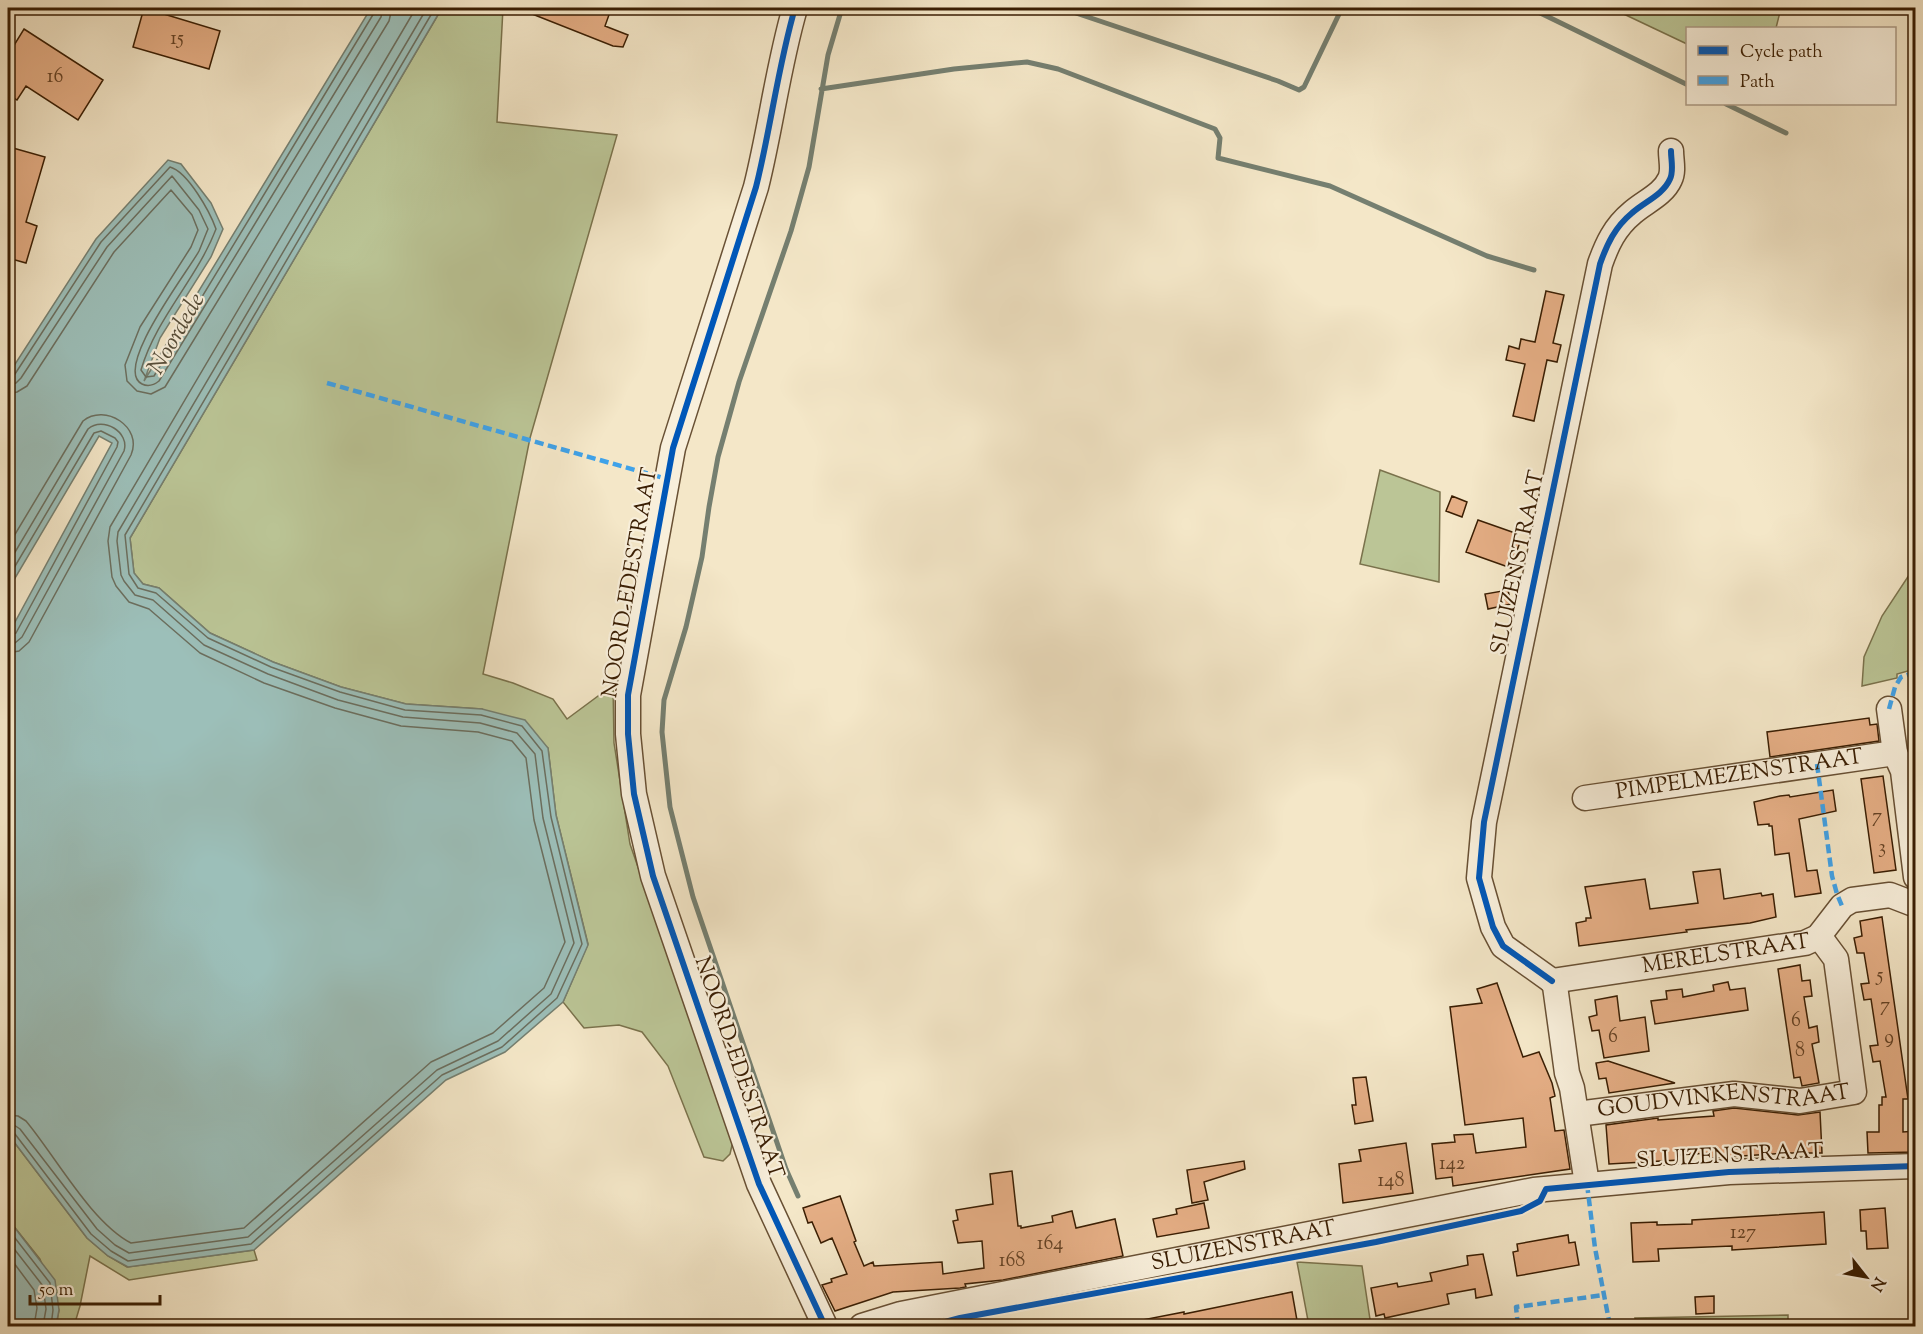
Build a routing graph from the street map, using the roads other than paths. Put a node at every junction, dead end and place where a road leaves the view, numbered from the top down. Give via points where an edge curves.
1 (795, 8) edge
2 (1671, 151) dead end
3 (1889, 710) dead end
4 (1904, 764) edge
5 (1585, 798) dead end
6 (1916, 877) edge
7 (1916, 905) edge
8 (1820, 936) junction
9 (1552, 981) junction
10 (1576, 1114) junction
11 (1916, 1166) edge
12 (1587, 1184) junction
13 (825, 1326) edge
14 (862, 1326) edge

1 - 13 street, NOORD-EDESTRAAT via 756,187 673,448 629,684 627,734 639,823 666,916 759,1184
2 - 9 street, SLUIZENSTRAAT via 1670,180 1621,224 1600,264 1484,822 1479,878 1493,927 1503,946
3 - 4 street
4 - 5 street, PIMPELMEZENSTRAAT
4 - 6 street
7 - 8 street, MERELSTRAAT via 1890,895 1852,900 1842,906
8 - 9 street, MERELSTRAAT via 1793,946
8 - 10 street, GOUDVINKENSTRAAT via 1836,959 1854,1092 1800,1101 1734,1094
9 - 10 street
10 - 12 street
11 - 12 street, SLUIZENSTRAAT via 1730,1172
12 - 14 street, SLUIZENSTRAAT via 1525,1192 901,1314

